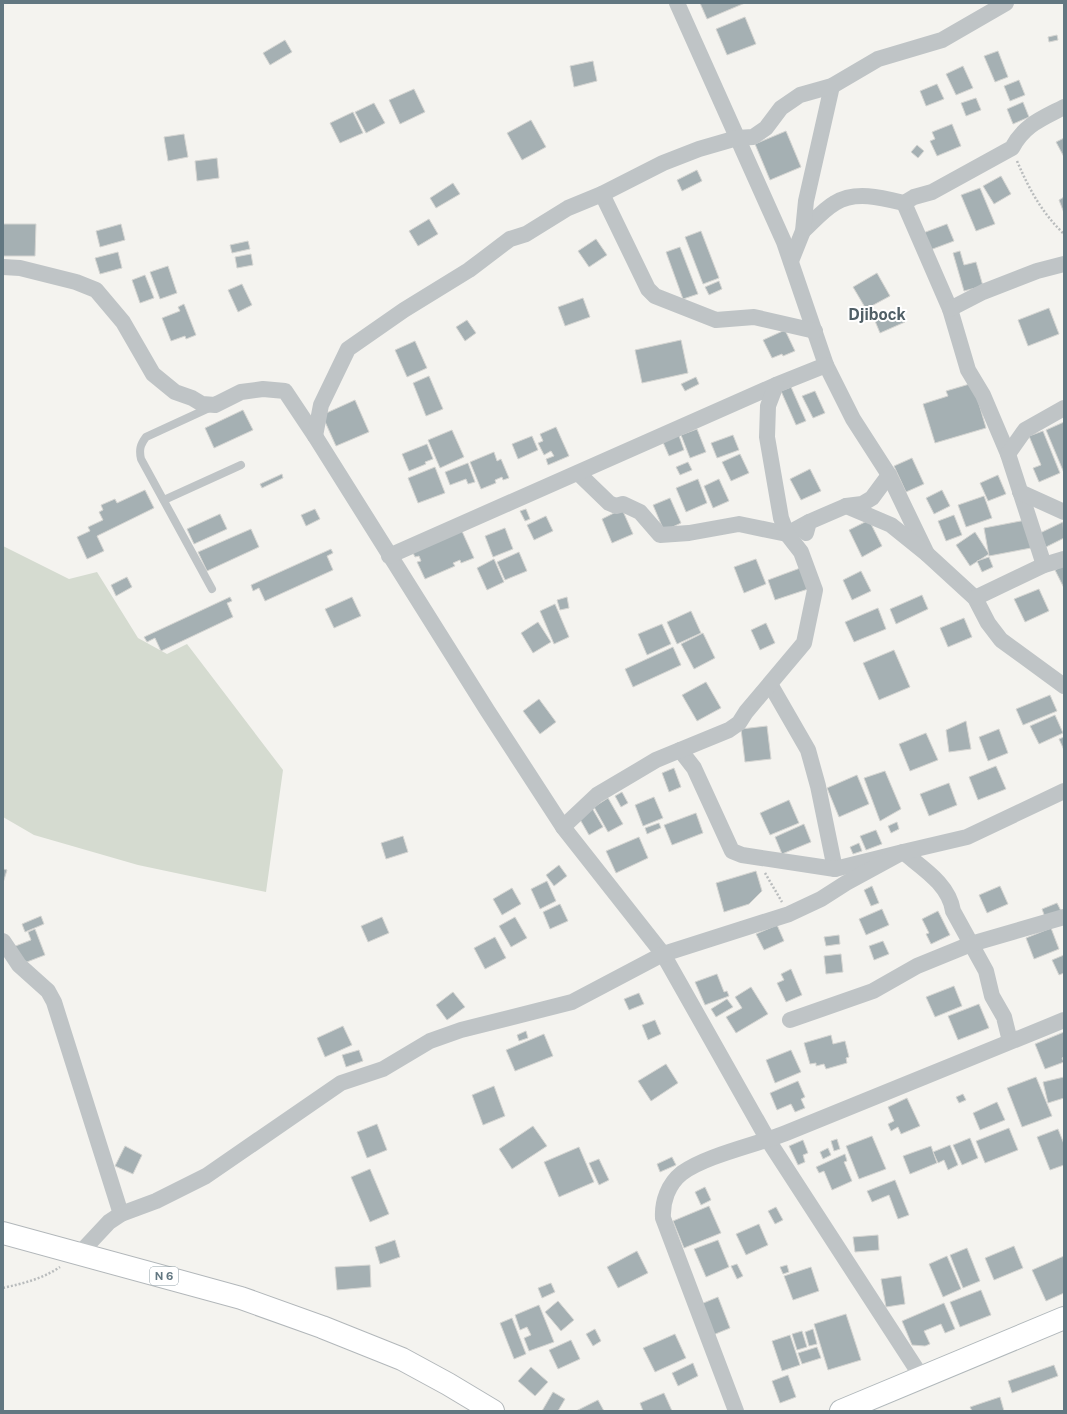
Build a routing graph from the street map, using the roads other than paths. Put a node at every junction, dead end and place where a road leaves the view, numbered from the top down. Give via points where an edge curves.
1 (677, 3) edge
2 (1006, 3) edge
3 (832, 86) junction
4 (1064, 107) edge
5 (737, 138) junction
6 (602, 194) junction
7 (904, 203) junction
8 (803, 232) junction
9 (791, 261) junction
10 (1064, 264) edge
11 (3, 267) edge
12 (950, 310) junction
13 (815, 330) junction
14 (826, 365) junction
15 (776, 385) junction
16 (216, 405) junction
17 (1064, 408) edge
18 (315, 436) junction
19 (1008, 454) junction
20 (241, 465) dead end
21 (578, 473) junction
22 (889, 475) junction
23 (1020, 492) junction
24 (164, 500) junction
25 (846, 506) junction
26 (1064, 512) edge
27 (809, 522) junction
28 (787, 534) junction
29 (801, 552) junction
30 (927, 554) junction
31 (389, 556) junction
32 (1064, 559) edge
33 (1044, 565) junction
34 (212, 589) dead end
35 (975, 598) junction
36 (770, 684) junction
37 (1064, 686) edge
38 (680, 750) junction
39 (1064, 791) edge
40 (563, 828) junction
41 (903, 852) junction
42 (834, 869) junction
43 (1064, 917) edge
44 (3, 941) edge
45 (971, 944) junction
46 (663, 954) junction
47 (790, 1020) dead end
48 (1064, 1020) edge
49 (1010, 1041) junction
50 (768, 1140) junction
51 (121, 1214) junction
52 (3, 1233) edge
53 (80, 1253) junction
54 (1064, 1318) edge
55 (921, 1376) junction
56 (493, 1411) edge
57 (736, 1411) edge
58 (840, 1411) edge

1 - 5 street
2 - 3 street via 942,40 878,59
3 - 5 street via 800,95 781,108 766,128 753,137
3 - 8 street via 806,201
4 - 7 street via 1028,126 1012,148 932,192
5 - 6 street via 663,163
5 - 9 street
6 - 13 street via 648,289 655,296 716,320 754,317
6 - 18 street via 568,208 526,234 510,239 469,270 404,310 348,350 321,405
7 - 8 street via 882,197 850,197 836,202
7 - 12 street
8 - 9 street
9 - 13 street
10 - 12 street via 1037,271 983,292
11 - 16 street via 20,268 76,282 96,290 123,322 152,374 175,392 202,404
12 - 19 street via 968,370
13 - 14 street
14 - 15 street
14 - 22 street via 853,419
15 - 21 street
15 - 28 street via 768,406 767,438 781,518
16 - 18 street via 241,392 263,389 285,391
16 - 24 lane via 146,437 141,443 142,459
17 - 19 street via 1025,430
18 - 31 street
19 - 23 street
20 - 24 lane
21 - 28 street via 609,503 616,506 623,504 640,512 660,535 689,533 739,524
21 - 31 street
22 - 25 street via 872,498 862,504
22 - 30 street
23 - 26 street
23 - 33 street
24 - 34 lane
25 - 27 street
25 - 30 street via 891,525
27 - 28 street
27 - 29 street
28 - 29 street
29 - 36 street via 816,590 804,643
30 - 35 street
31 - 40 street
32 - 33 street
33 - 35 street
35 - 37 street via 988,623 1002,640
36 - 38 street via 739,723 729,730
36 - 42 street via 808,750 818,786
38 - 40 street via 656,760 597,795
38 - 42 street via 694,768 732,851
39 - 41 street via 967,837
40 - 46 street
41 - 42 street
41 - 45 street via 939,882 952,902 953,911
41 - 46 street via 821,899 789,914
43 - 45 street
44 - 51 street via 19,965 48,991 54,1002
45 - 47 street via 917,966 873,990
45 - 49 street via 986,971 992,996 1004,1017
46 - 50 street
46 - 51 street via 572,1002 461,1030 430,1041 383,1069 341,1083 206,1176 156,1201
48 - 49 street
49 - 50 street
50 - 55 street
50 - 57 street via 694,1165 680,1175 665,1195 662,1209 663,1218
51 - 53 street via 109,1222
52 - 53 main road, N 6
53 - 56 main road, N 6 via 241,1298 322,1327 402,1359
54 - 55 main road
55 - 58 main road

